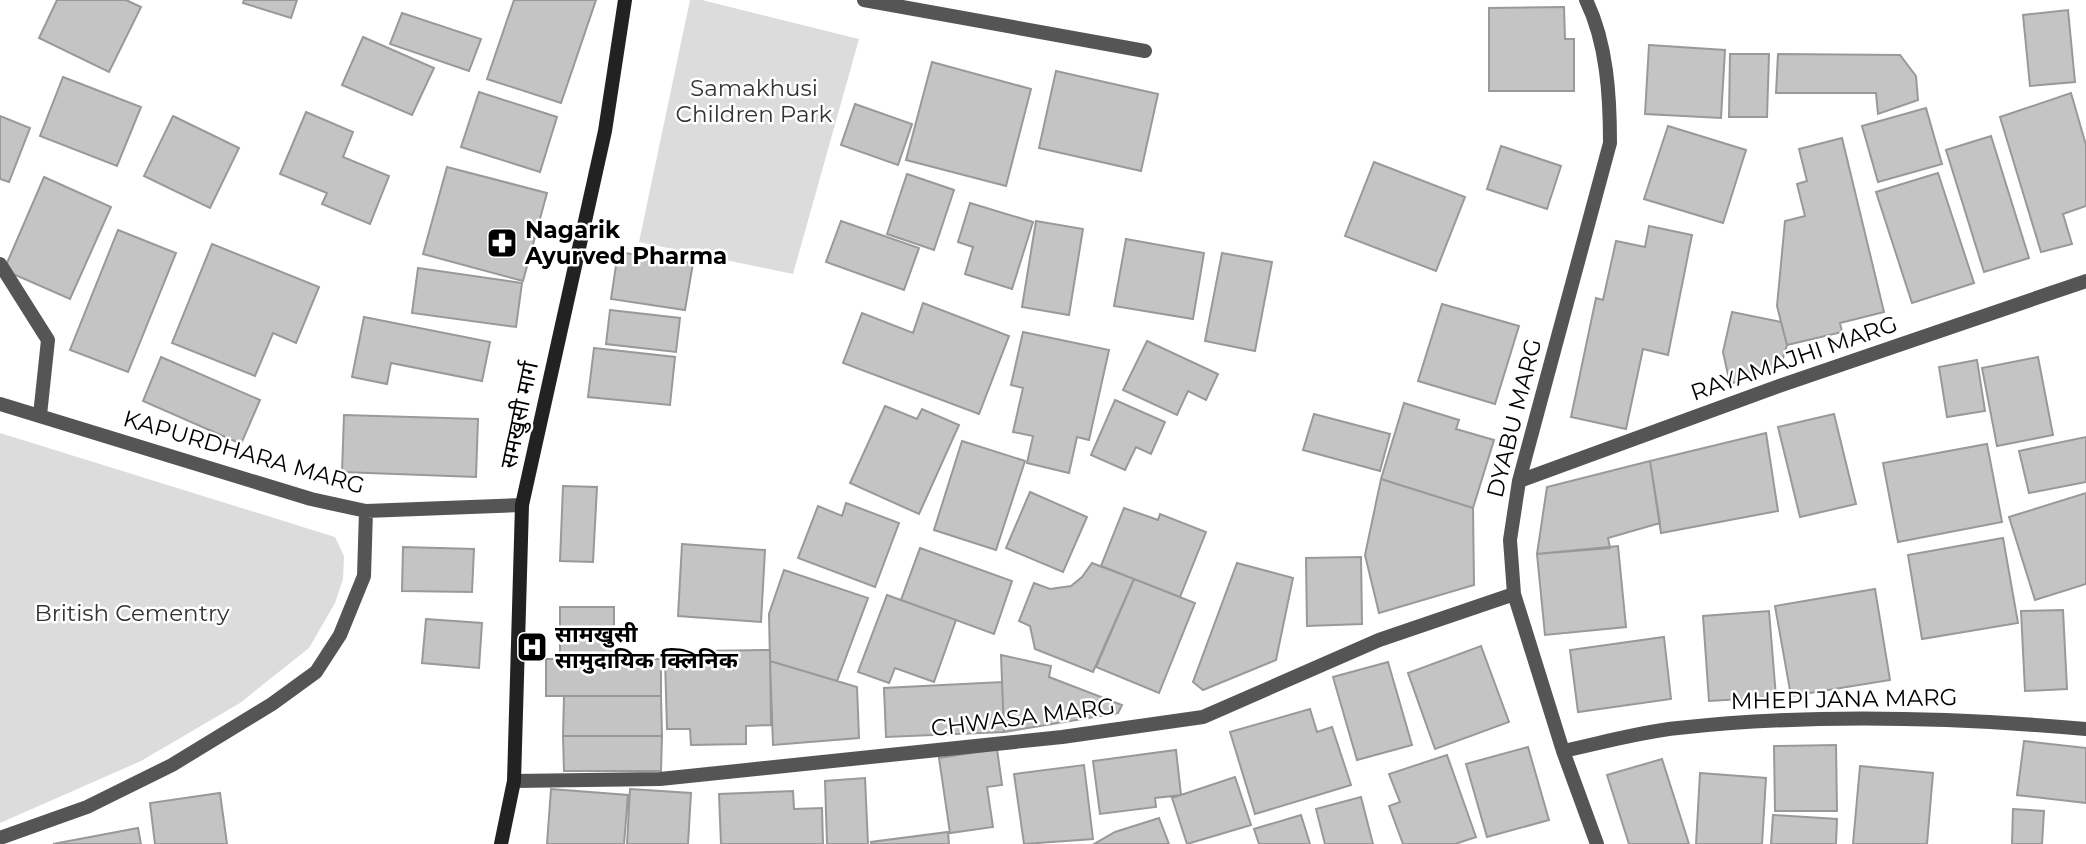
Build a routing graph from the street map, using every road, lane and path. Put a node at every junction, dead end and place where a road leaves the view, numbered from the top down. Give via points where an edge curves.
1 (625, 0) edge
2 (864, 0) edge
3 (1586, 0) edge
4 (1145, 51) dead end
5 (0, 264) edge
6 (2086, 281) edge
7 (0, 404) edge
8 (40, 415) junction
9 (1519, 481) junction
10 (522, 505) junction
11 (366, 511) junction
12 (1514, 594) junction
13 (2086, 729) edge
14 (1563, 751) junction
15 (514, 781) junction
16 (0, 838) edge
17 (501, 844) edge
18 (1597, 844) edge

1 - 10 main road, समखुसी मार्ग via 605,131
2 - 4 street
3 - 9 street, DYABU MARG via 1604,64 1611,143
5 - 8 street via 48,340
6 - 9 street, RAYAMAJHI MARG
7 - 8 street, KAPURDHARA MARG
8 - 11 street, KAPURDHARA MARG via 311,499
9 - 12 street, DYABU MARG via 1510,540
10 - 11 street, KAPURDHARA MARG
10 - 15 main road, समखुसी मार्ग
11 - 16 street via 364,576 340,635 316,671 272,704 172,765 87,807
12 - 14 street, DYABU MARG
12 - 15 street, CHWASA MARG via 1379,640 1203,717 1062,737 660,779
13 - 14 street, MHEPI JANA MARG via 1973,719 1787,718 1675,728
14 - 18 street, DYABU MARG
15 - 17 main road, समखुसी मार्ग

